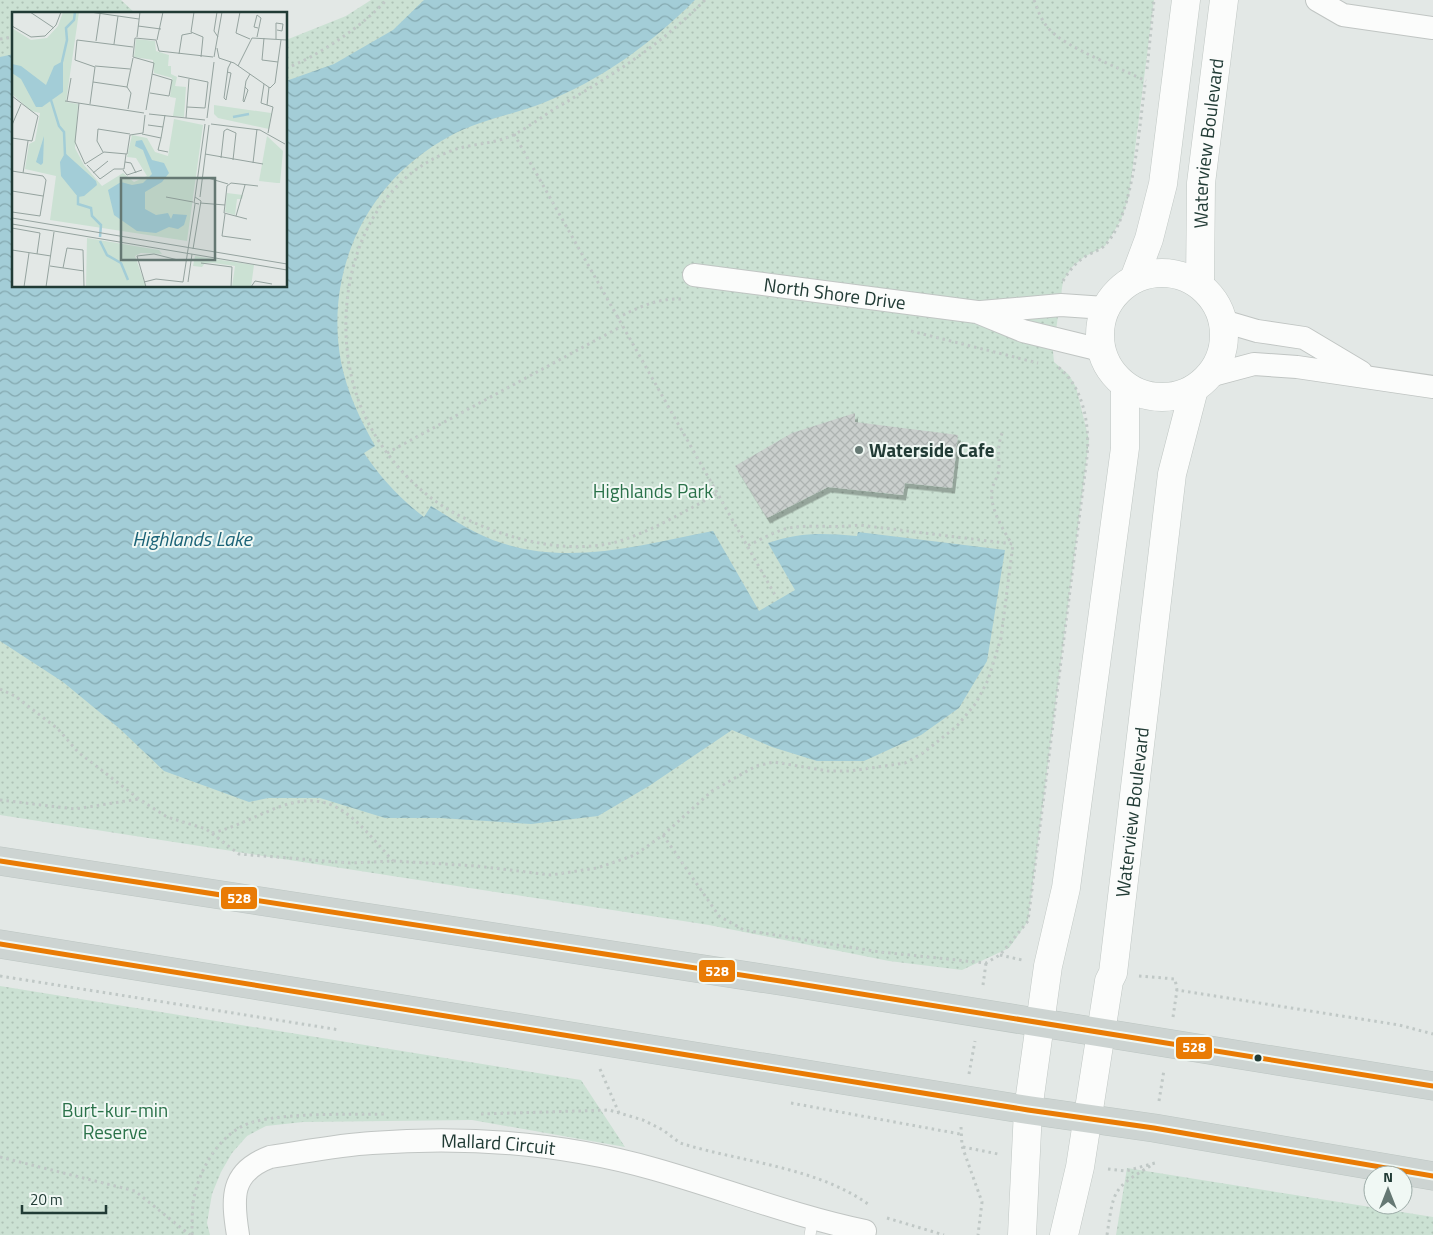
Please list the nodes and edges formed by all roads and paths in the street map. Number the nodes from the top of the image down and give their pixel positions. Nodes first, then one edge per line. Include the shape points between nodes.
1 (386, 0) edge
2 (705, 0) edge
3 (1034, 0) edge
4 (1154, 0) edge
5 (1186, 0) edge
6 (1224, 0) edge
7 (1317, 0) edge
8 (1433, 28) edge
9 (288, 67) edge
10 (1146, 81) junction
11 (514, 134) junction
12 (694, 275) dead end
13 (1134, 279) junction
14 (1200, 285) junction
15 (690, 300) dead end
16 (1061, 305) junction
17 (1105, 308) junction
18 (977, 312) junction
19 (617, 318) junction
20 (1223, 321) junction
21 (622, 326) junction
22 (907, 330) dead end
23 (1056, 339) junction
24 (1101, 350) junction
25 (1054, 362) junction
26 (1372, 379) junction
27 (1202, 383) junction
28 (1125, 386) junction
29 (1433, 387) edge
30 (1002, 433) dead end
31 (387, 453) junction
32 (717, 494) junction
33 (1013, 544) junction
34 (747, 546) junction
35 (775, 595) dead end
36 (0, 689) edge
37 (139, 799) junction
38 (0, 800) edge
39 (211, 833) junction
40 (663, 835) junction
41 (0, 861) edge
42 (394, 861) junction
43 (0, 944) edge
44 (1000, 955) junction
45 (986, 963) junction
46 (1048, 966) junction
47 (1113, 974) junction
48 (0, 976) edge
49 (1177, 990) junction
50 (979, 1013) junction
51 (1041, 1023) junction
52 (346, 1030) dead end
53 (1101, 1034) junction
54 (1433, 1034) edge
55 (1168, 1044) junction
56 (599, 1067) dead end
57 (1433, 1086) edge
58 (965, 1099) junction
59 (1028, 1110) junction
60 (619, 1113) dead end
61 (1086, 1119) junction
62 (1154, 1128) junction
63 (0, 1157) edge
64 (1433, 1176) edge
65 (811, 1227) edge
66 (865, 1231) dead end
67 (190, 1235) edge
68 (238, 1235) edge
69 (978, 1235) edge
70 (1022, 1235) edge
71 (1064, 1235) edge
72 (1107, 1235) edge

1 - 9 path via 343,38
2 - 11 path via 641,57
3 - 10 path via 1041,18 1051,31 1068,43
4 - 10 path
5 - 13 street, Waterview Boulevard via 1163,184 1149,239
6 - 14 street, Waterview Boulevard via 1201,183
7 - 8 street via 1343,16
10 - 16 path via 1129,196 1121,220 1105,246 1072,267 1063,281
11 - 19 path
11 - 31 path via 496,143 447,152 417,170 392,192 358,244 346,303 348,361 356,395
12 - 18 street, North Shore Drive
13 - 14 street via 1168,273
13 - 17 street via 1118,291
14 - 20 street via 1210,295
15 - 19 path via 660,300
16 - 17 street, North Shore Drive
16 - 18 street, North Shore Drive
17 - 24 street via 1100,329
18 - 23 street, North Shore Drive via 1023,331
19 - 21 path
20 - 26 street via 1257,331 1304,338
20 - 27 street via 1225,341 1220,360
21 - 31 path
21 - 32 path
22 - 25 path via 1020,360
23 - 24 street, North Shore Drive
23 - 25 path
24 - 28 street via 1110,370
25 - 44 path via 1076,386 1087,427 1088,448 1028,921
26 - 27 street via 1254,364
26 - 29 street
27 - 28 street via 1177,396 1159,398
27 - 47 street, Waterview Boulevard via 1172,474
28 - 46 street via 1122,468 1066,888
30 - 33 path via 997,449 999,467 992,499
31 - 32 path via 427,495 452,512 482,528 534,542 591,546 618,541 656,527
32 - 34 path
33 - 34 path via 859,525 794,528
33 - 40 path via 995,662 976,703 957,726 923,754 905,763 885,767 828,771 774,762 756,766 712,791
34 - 35 path
36 - 37 path via 15,696 58,730 78,752
37 - 38 path via 75,809
37 - 39 path via 167,817
39 - 42 path via 239,854 350,862
39 - 42 path via 307,799 329,802 362,826
40 - 42 path via 635,855 597,868 551,875
40 - 45 path via 718,916 744,930 880,952
41 - 50 main road
43 - 58 main road
44 - 45 path
44 - 46 path
45 - 50 path
46 - 51 street
47 - 49 path via 1175,979
47 - 53 street, Waterview Boulevard via 1109,981
48 - 52 path
49 - 54 path via 1399,1025
49 - 55 path
50 - 51 main road
50 - 58 path
51 - 53 main road
51 - 59 street
53 - 55 main road
53 - 61 street, Waterview Boulevard
55 - 57 main road
55 - 62 path
56 - 60 path
58 - 59 main road
58 - 69 path via 960,1134 982,1202
59 - 61 main road
59 - 70 street
61 - 62 main road
61 - 71 street, Waterview Boulevard via 1080,1167
62 - 64 main road
62 - 72 path via 1155,1163 1122,1183 1116,1192
63 - 67 path via 135,1191
65 - 66 street, Mallard Circuit
65 - 68 street, Mallard Circuit via 654,1169 610,1158 508,1143 418,1140 370,1143 270,1157 258,1162 246,1170 235,1194

